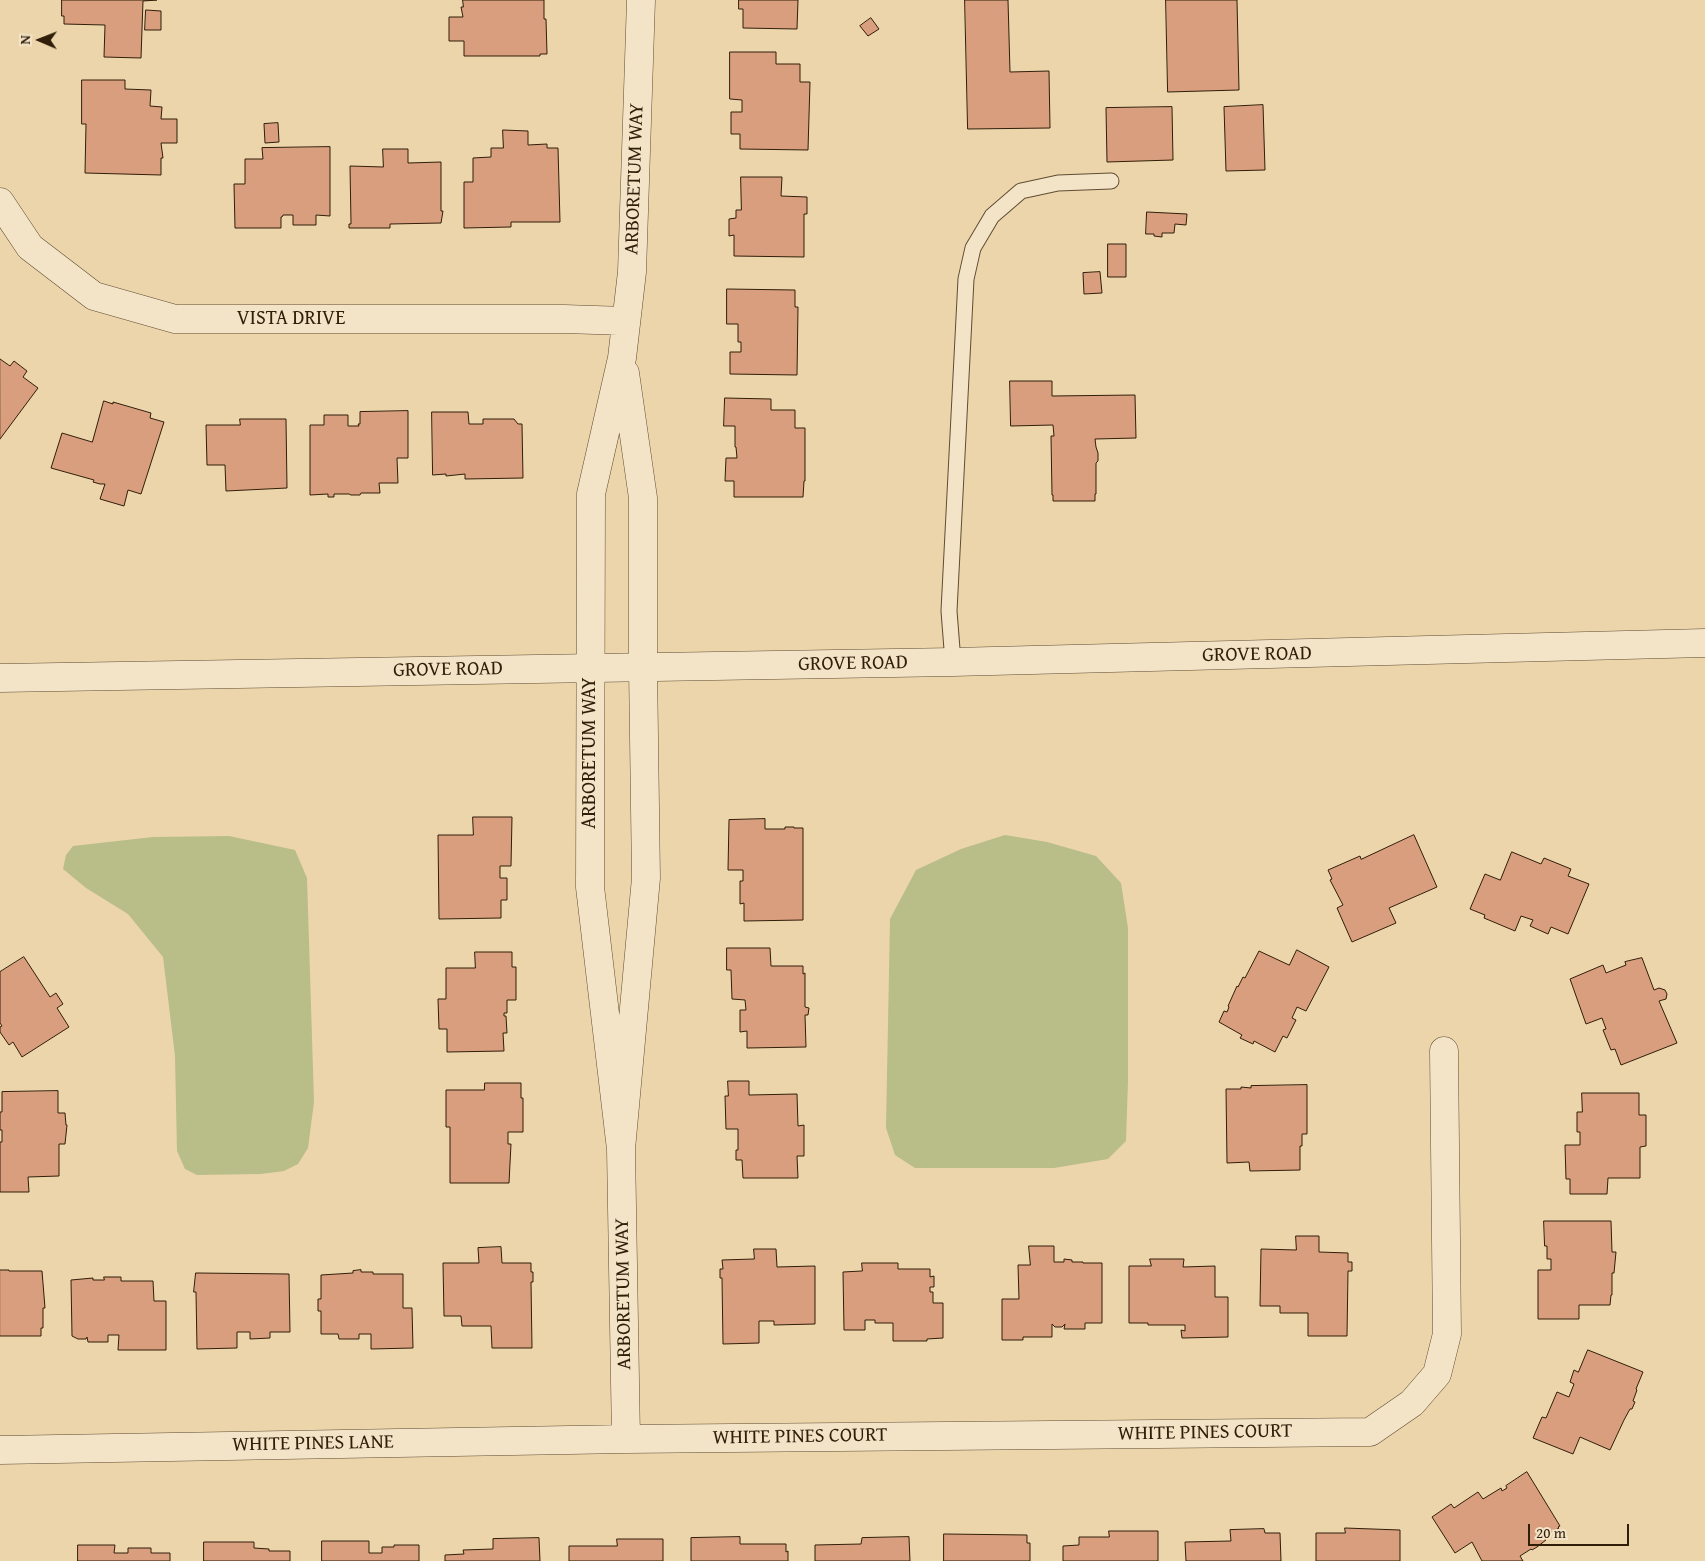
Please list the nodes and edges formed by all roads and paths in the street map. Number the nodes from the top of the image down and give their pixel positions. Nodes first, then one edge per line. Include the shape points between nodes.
1 (641, 0) edge
2 (1111, 181) dead end
3 (0, 202) edge
4 (626, 321) junction
5 (622, 358) junction
6 (1705, 643) edge
7 (953, 662) junction
8 (643, 667) junction
9 (590, 668) junction
10 (0, 678) edge
11 (1444, 1051) dead end
12 (622, 1149) junction
13 (626, 1439) junction
14 (0, 1450) edge

1 - 4 street, ARBORETUM WAY via 632,272
2 - 7 lane via 1058,183 1022,191 992,216 973,248 966,279 949,611
3 - 4 street, VISTA DRIVE via 30,246 94,296 175,319
4 - 5 street, ARBORETUM WAY
5 - 8 street, ARBORETUM WAY via 643,498
5 - 9 street, ARBORETUM WAY via 591,494
6 - 7 street, GROVE ROAD
7 - 8 street, GROVE ROAD
8 - 9 street, GROVE ROAD
8 - 12 street, ARBORETUM WAY via 646,878
9 - 10 street, GROVE ROAD
9 - 12 street, ARBORETUM WAY via 590,887
11 - 13 street, WHITE PINES COURT via 1446,1334 1437,1374 1412,1403 1370,1432
12 - 13 street, ARBORETUM WAY
13 - 14 street, WHITE PINES LANE

